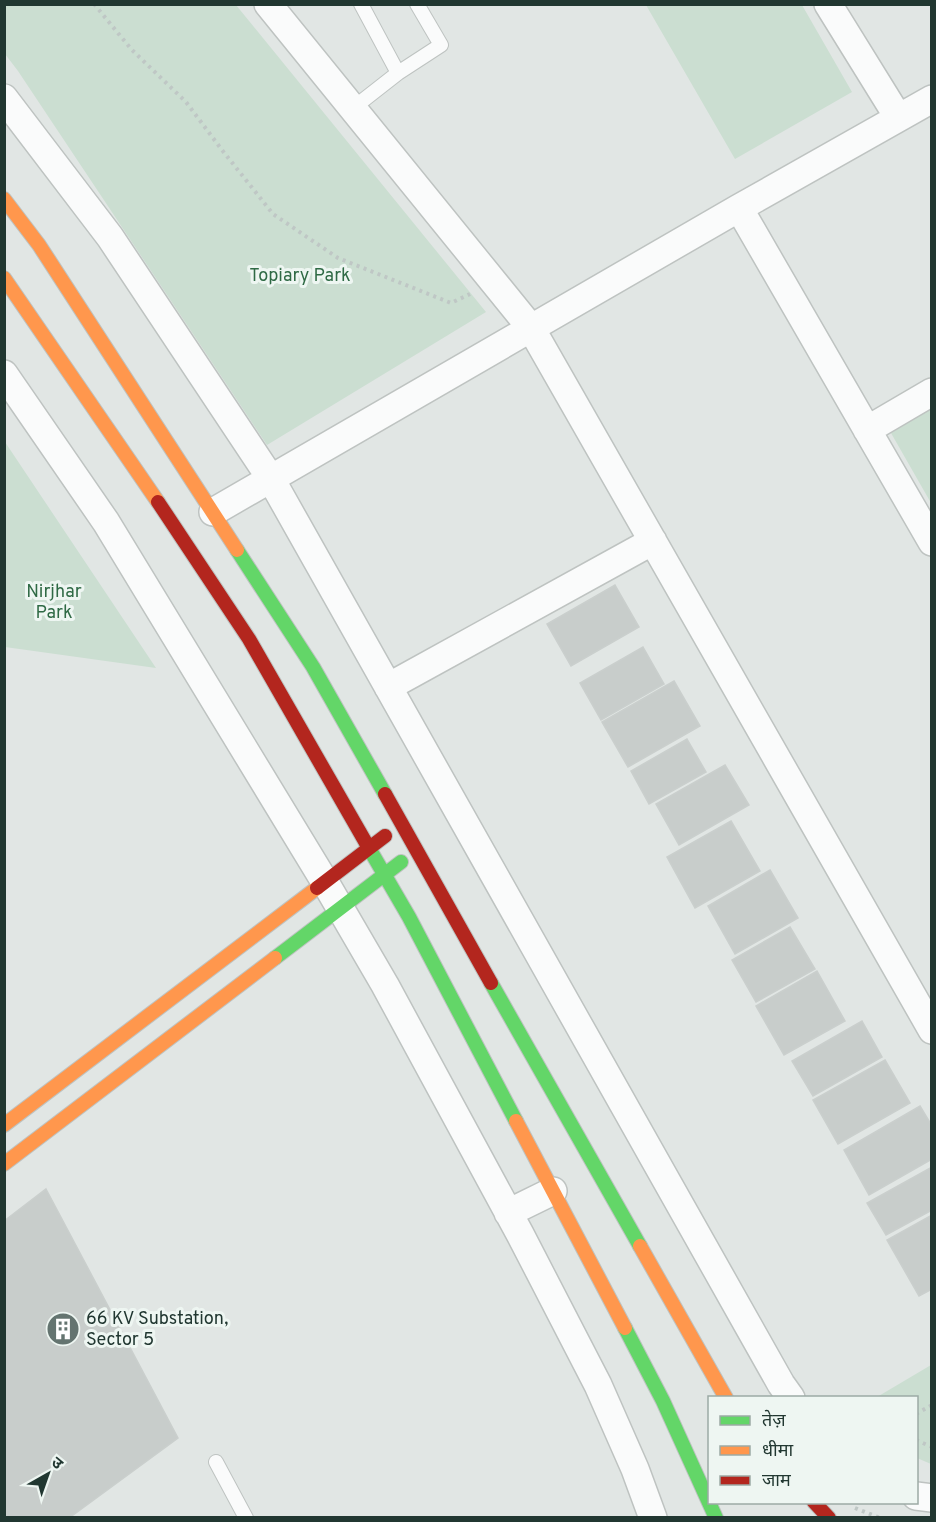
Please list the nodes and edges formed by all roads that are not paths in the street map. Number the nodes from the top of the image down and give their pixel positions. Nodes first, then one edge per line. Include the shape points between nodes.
1 (268, 4) edge
2 (361, 4) edge
3 (417, 4) edge
4 (828, 4) edge
5 (398, 73) junction
6 (4, 98) edge
7 (932, 99) edge
8 (352, 109) junction
9 (898, 117) junction
10 (4, 199) edge
11 (739, 207) junction
12 (4, 278) edge
13 (531, 328) junction
14 (4, 374) edge
15 (932, 392) edge
16 (867, 430) junction
17 (271, 479) junction
18 (213, 512) junction
19 (653, 541) junction
20 (932, 542) edge
21 (388, 687) junction
22 (402, 824) junction
23 (369, 848) junction
24 (416, 850) junction
25 (385, 874) junction
26 (325, 882) junction
27 (341, 908) junction
28 (932, 1030) edge
29 (4, 1125) edge
30 (4, 1164) edge
31 (553, 1191) junction
32 (508, 1213) junction
33 (779, 1393) edge
34 (725, 1396) edge
35 (216, 1462) dead end
36 (708, 1500) edge
37 (710, 1504) edge
38 (815, 1504) edge
39 (246, 1518) edge
40 (653, 1518) edge
41 (716, 1518) edge
42 (829, 1518) edge

1 - 8 street
2 - 5 lane
3 - 5 lane via 441,45
4 - 9 street
5 - 8 lane
6 - 17 street via 110,237
7 - 9 street
8 - 13 street
9 - 11 street
10 - 18 street via 39,245
11 - 13 street
11 - 16 street
12 - 23 street via 249,639
13 - 17 street
13 - 19 street
14 - 26 street via 106,522
15 - 16 street
16 - 20 street
17 - 18 street
17 - 21 street
18 - 22 street via 313,667
19 - 21 street
19 - 28 street
21 - 33 street
22 - 23 street
22 - 24 street
23 - 25 street
23 - 26 street
24 - 25 street
24 - 34 street
25 - 27 street
25 - 31 street
26 - 27 street
26 - 29 street
27 - 30 street
27 - 32 street
31 - 32 street
31 - 36 street via 663,1401
32 - 40 street via 598,1385
35 - 39 lane
37 - 41 street
38 - 42 street

